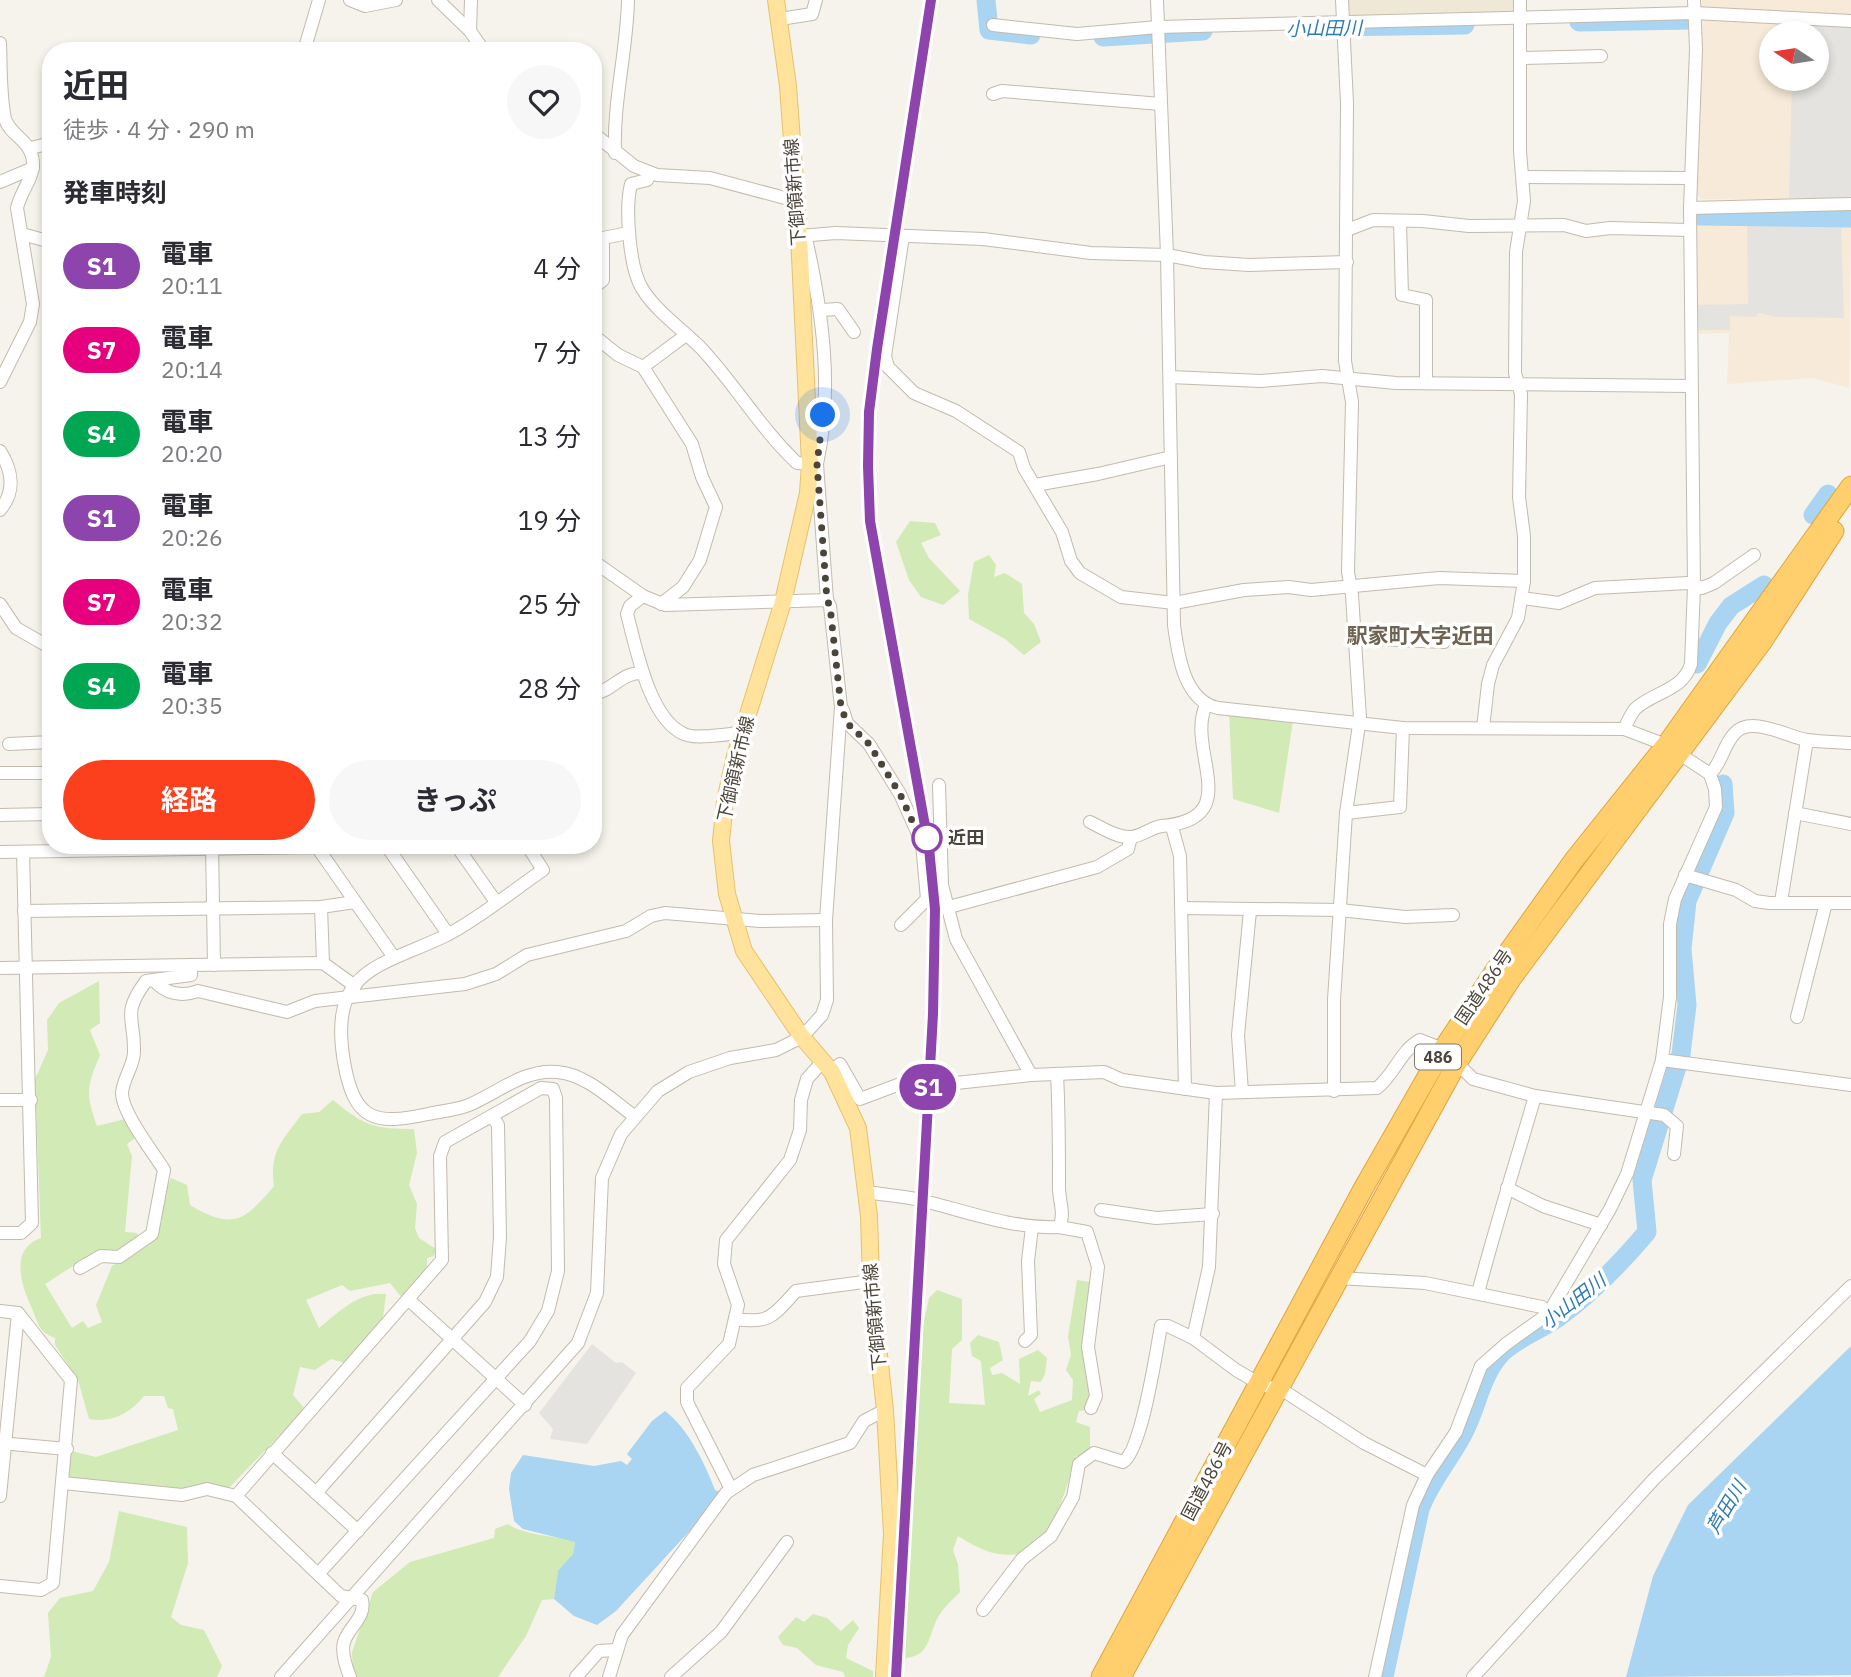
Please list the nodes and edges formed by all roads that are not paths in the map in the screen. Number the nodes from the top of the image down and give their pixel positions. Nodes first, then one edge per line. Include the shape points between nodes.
1 (319, 0) edge
2 (350, 0) edge
3 (396, 0) edge
4 (438, 0) edge
5 (471, 0) edge
6 (628, 0) edge
7 (776, 0) edge
8 (816, 0) edge
9 (1157, 0) edge
10 (1342, 0) edge
11 (1520, 0) edge
12 (1694, 6) edge
13 (1520, 18) junction
14 (780, 19) junction
15 (1851, 21) edge
16 (1343, 22) junction
17 (993, 25) dead end
18 (1158, 27) junction
19 (470, 31) junction
20 (307, 42) edge
21 (478, 42) edge
22 (0, 43) edge
23 (1601, 56) dead end
24 (1521, 58) junction
25 (993, 94) dead end
26 (1161, 104) junction
27 (602, 141) edge
28 (42, 145) edge
29 (31, 148) junction
30 (615, 153) junction
31 (33, 167) junction
32 (651, 173) junction
33 (1524, 177) junction
34 (1691, 178) junction
35 (0, 181) edge
36 (796, 198) junction
37 (1851, 204) edge
38 (1690, 208) junction
39 (1400, 221) junction
40 (1521, 224) junction
41 (1347, 230) junction
42 (1690, 230) junction
43 (628, 233) junction
44 (22, 234) junction
45 (799, 236) junction
46 (903, 236) junction
47 (42, 240) edge
48 (1167, 255) junction
49 (1347, 262) junction
50 (602, 281) edge
51 (822, 310) junction
52 (854, 332) dead end
53 (686, 335) junction
54 (602, 342) edge
55 (643, 367) junction
56 (1170, 377) junction
57 (1349, 379) junction
58 (0, 382) edge
59 (1426, 382) junction
60 (1518, 383) junction
61 (1690, 386) junction
62 (0, 451) edge
63 (1171, 457) junction
64 (813, 463) junction
65 (1035, 485) junction
66 (1851, 486) edge
67 (1851, 507) edge
68 (0, 510) edge
69 (1754, 555) dead end
70 (602, 567) edge
71 (1524, 580) junction
72 (1350, 585) junction
73 (1694, 586) junction
74 (643, 596) junction
75 (1522, 598) junction
76 (827, 600) junction
77 (783, 602) junction
78 (1174, 603) junction
79 (0, 604) edge
80 (661, 604) junction
81 (1355, 638) junction
82 (1444, 642) dead end
83 (42, 643) edge
84 (643, 673) junction
85 (602, 690) edge
86 (1206, 705) junction
87 (841, 707) junction
88 (1360, 726) junction
89 (1403, 728) junction
90 (1483, 728) junction
91 (1624, 729) junction
92 (742, 731) junction
93 (1807, 740) junction
94 (42, 742) edge
95 (1851, 743) edge
96 (9, 744) dead end
97 (1673, 750) junction
98 (0, 773) edge
99 (42, 773) edge
100 (1710, 774) junction
101 (939, 785) dead end
102 (1346, 813) junction
103 (1795, 813) junction
104 (42, 814) edge
105 (0, 815) edge
106 (1090, 822) dead end
107 (1851, 824) edge
108 (1171, 827) junction
109 (1131, 837) junction
110 (922, 843) junction
111 (0, 852) edge
112 (23, 852) junction
113 (42, 852) edge
114 (942, 853) junction
115 (213, 854) edge
116 (322, 854) edge
117 (392, 854) edge
118 (462, 854) edge
119 (533, 854) edge
120 (1692, 878) junction
121 (1850, 899) edge
122 (355, 902) junction
123 (496, 902) junction
124 (1781, 902) junction
125 (1826, 903) junction
126 (321, 906) junction
127 (950, 906) junction
128 (214, 908) junction
129 (1182, 908) junction
130 (1340, 910) junction
131 (24, 911) junction
132 (1250, 911) junction
133 (1453, 915) dead end
134 (734, 919) junction
135 (826, 920) junction
136 (901, 925) dead end
137 (448, 934) junction
138 (393, 956) junction
139 (323, 963) junction
140 (191, 965) junction
141 (214, 965) junction
142 (0, 968) edge
143 (26, 968) junction
144 (154, 980) junction
145 (352, 991) junction
146 (1797, 1017) dead end
147 (802, 1037) junction
148 (1450, 1056) junction
149 (1672, 1061) junction
150 (827, 1067) junction
151 (1057, 1074) junction
152 (1031, 1075) junction
153 (1851, 1085) edge
154 (1185, 1089) junction
155 (1334, 1090) junction
156 (1242, 1092) junction
157 (1216, 1093) junction
158 (1535, 1096) junction
159 (0, 1100) edge
160 (31, 1100) junction
161 (1653, 1114) junction
162 (634, 1116) junction
163 (494, 1117) junction
164 (1674, 1154) dead end
165 (1507, 1188) junction
166 (866, 1192) junction
167 (1101, 1210) dead end
168 (1213, 1214) junction
169 (1601, 1225) junction
170 (1032, 1227) junction
171 (1059, 1227) junction
172 (0, 1233) edge
173 (80, 1268) dead end
174 (1338, 1278) junction
175 (871, 1281) junction
176 (1851, 1286) edge
177 (1478, 1293) junction
178 (409, 1300) junction
179 (0, 1311) edge
180 (18, 1313) junction
181 (1548, 1314) junction
182 (735, 1319) junction
183 (1193, 1338) junction
184 (452, 1340) junction
185 (1025, 1342) dead end
186 (496, 1379) junction
187 (1268, 1387) junction
188 (525, 1405) junction
189 (1091, 1408) dead end
190 (885, 1410) junction
191 (3, 1443) edge
192 (67, 1449) junction
193 (272, 1453) junction
194 (1427, 1475) junction
195 (63, 1483) junction
196 (732, 1489) junction
197 (316, 1493) junction
198 (0, 1496) edge
199 (236, 1496) junction
200 (358, 1531) junction
201 (787, 1542) dead end
202 (320, 1572) junction
203 (0, 1586) edge
204 (351, 1600) junction
205 (983, 1610) dead end
206 (616, 1650) junction
207 (281, 1677) edge
208 (349, 1677) edge
209 (576, 1677) edge
210 (609, 1677) edge
211 (671, 1677) edge
212 (884, 1677) edge
213 (1101, 1677) edge
214 (1121, 1677) edge
215 (1375, 1677) edge
216 (1473, 1677) edge

1 - 20 street
2 - 3 street via 365,6
4 - 19 street
5 - 19 street
6 - 30 street
7 - 14 main road, 下御領新市線
8 - 14 street via 813,14
9 - 18 street
10 - 16 street
11 - 13 street
12 - 13 street
12 - 15 street
12 - 34 street
13 - 16 street
13 - 24 street
14 - 36 main road, 下御領新市線
16 - 18 street
16 - 41 street
17 - 18 street via 1077,34
18 - 26 street
19 - 21 street
22 - 29 street via 5,119
23 - 24 street
24 - 33 street
25 - 26 street via 1002,91
26 - 48 street
27 - 30 street
28 - 29 street
29 - 31 street
30 - 32 street
31 - 35 street
31 - 44 street via 17,208
32 - 36 street via 710,178
32 - 43 street via 647,180 631,184
33 - 34 street
33 - 40 street
34 - 38 street
36 - 45 main road, 下御領新市線
37 - 38 street
38 - 42 street
39 - 40 street
39 - 41 street via 1373,220
39 - 59 street via 1402,295 1426,300
40 - 42 street via 1564,225 1586,231
40 - 60 street via 1516,251
41 - 49 street
42 - 61 street
43 - 50 street via 603,238
43 - 53 street via 642,289
44 - 47 street
44 - 58 street via 33,304 30,322
45 - 46 street
45 - 51 street via 807,243
45 - 64 main road, 下御領新市線
46 - 48 street
46 - 65 street via 885,356 888,366 914,393 957,411 1018,452
48 - 49 street via 1249,265
48 - 56 street
49 - 57 street via 1345,361
51 - 52 street via 838,309
51 - 64 street via 823,437
53 - 55 street
53 - 64 street via 773,440 797,463
54 - 55 street
55 - 80 street via 692,444 716,507 700,560 683,587
56 - 57 street
56 - 63 street
57 - 59 street
57 - 72 street
59 - 60 street
60 - 61 street
60 - 71 street
61 - 73 street
62 - 68 street via 10,467 11,484
63 - 65 street
63 - 78 street
64 - 76 street
64 - 77 main road, 下御領新市線
65 - 78 street via 1080,573 1121,597
66 - 97 highway, 国道486号 / 486 via 1677,725
67 - 97 highway, 国道486号 / 486 via 1762,642
69 - 73 street via 1714,583
70 - 74 street
71 - 72 street via 1439,578
71 - 75 street
72 - 78 street via 1244,590
72 - 81 street
73 - 75 street via 1595,588 1559,603
73 - 91 street via 1688,676 1635,709
74 - 80 street
74 - 84 street via 627,614
75 - 90 street via 1518,618 1493,666
76 - 77 street
76 - 87 street
77 - 80 street
77 - 92 main road, 下御領新市線
78 - 86 street via 1178,654 1195,696
79 - 83 street via 16,628
81 - 82 street
81 - 88 street
84 - 85 street via 622,676
84 - 92 street via 654,700 675,729 698,737
86 - 88 street
86 - 108 street via 1200,717 1210,780 1208,797 1191,821
87 - 110 street via 847,723 869,744 900,794
87 - 135 street
88 - 89 street
88 - 102 street
89 - 90 street
89 - 102 street via 1399,807
90 - 91 street
91 - 97 street
92 - 134 main road, 下御領新市線 via 724,801 721,841
93 - 95 street
93 - 100 street via 1746,726 1736,731
93 - 103 street
94 - 96 street
97 - 100 street
97 - 148 highway, 国道486号 / 486 via 1574,860 1496,968
98 - 99 street
100 - 120 street via 1716,807
101 - 114 street
102 - 130 street
103 - 107 street
103 - 124 street
104 - 105 street
106 - 109 street
108 - 109 street
108 - 129 street via 1180,856
109 - 127 street via 1128,849 1097,867
110 - 114 street
110 - 136 street via 927,899
111 - 112 street
112 - 113 street
112 - 131 street
114 - 127 street via 942,886
115 - 128 street
116 - 122 street
117 - 137 street
118 - 123 street
119 - 123 street via 543,870
120 - 124 street via 1736,890 1755,901
120 - 149 street via 1675,899 1670,924
121 - 125 street
122 - 126 street
122 - 138 street
123 - 137 street
124 - 125 street
125 - 146 street
126 - 128 street
126 - 139 street
127 - 152 street via 956,939
128 - 131 street
128 - 141 street
129 - 132 street
129 - 154 street
130 - 132 street
130 - 133 street
130 - 155 street
131 - 143 street
132 - 156 street via 1238,1035
134 - 135 street
134 - 145 street via 666,913 626,931 527,955 496,974 465,984
134 - 147 main road, 下御領新市線 via 744,951
135 - 147 street via 827,1000 822,1015
137 - 138 street
138 - 145 street via 366,972
139 - 141 street
139 - 145 street
140 - 141 street
140 - 143 street
140 - 144 street via 191,975
142 - 143 street
143 - 160 street
144 - 145 street via 160,988 184,996 198,991 287,1012
144 - 173 street via 146,981 131,1007 134,1053 122,1093 127,1110 164,1170 152,1234 119,1257 101,1256
145 - 162 street via 343,1012 341,1040 349,1088 361,1108 381,1121 468,1105 530,1073 559,1072 586,1081
147 - 150 main road, 下御領新市線
147 - 162 street via 776,1050 730,1058 689,1072 658,1091
148 - 155 street via 1420,1040 1409,1046 1377,1088
148 - 158 street via 1473,1079
148 - 174 highway, 国道486号 / 486
148 - 187 highway, 国道486号 / 486 via 1363,1189
149 - 153 street
149 - 161 street
150 - 152 street via 840,1064 860,1099 900,1084
150 - 166 main road, 下御領新市線 via 858,1128
150 - 182 street via 807,1079 800,1130 790,1160 726,1240 724,1264 738,1305
151 - 152 street
151 - 154 street via 1104,1072 1122,1080
151 - 171 street via 1059,1188 1064,1218
154 - 157 street
155 - 156 street
156 - 157 street
157 - 168 street
158 - 161 street
158 - 165 street
159 - 160 street
160 - 172 street via 32,1223 21,1233
161 - 164 street via 1677,1126
161 - 169 street
162 - 188 street via 610,1153 602,1178 597,1293 578,1343
163 - 178 street via 445,1142 439,1156 442,1260
163 - 184 street via 498,1125 497,1277 485,1302
163 - 186 street via 541,1088 553,1089 558,1271 548,1311 530,1342
165 - 169 street via 1543,1206
165 - 177 street
166 - 170 street via 921,1200
166 - 175 main road, 下御領新市線
167 - 168 street via 1156,1219
168 - 183 street via 1209,1267
169 - 181 street
170 - 171 street
170 - 185 street via 1028,1261 1031,1335
171 - 189 street via 1087,1232 1098,1267 1088,1347 1096,1396
174 - 177 street via 1425,1283
174 - 187 highway, 国道486号 / 486
175 - 182 street via 796,1291 773,1316 758,1322
175 - 190 main road, 下御領新市線
176 - 216 street via 1654,1479
177 - 181 street via 1542,1307
178 - 184 street
178 - 193 street
179 - 180 street
180 - 191 street
180 - 192 street via 71,1380
181 - 194 street via 1481,1366 1456,1432
182 - 196 street via 729,1344 687,1388 687,1402
183 - 187 street
183 - 205 street via 1161,1326 1142,1420 1129,1458 1123,1462 1094,1453 1079,1464 1073,1497 1051,1536 1022,1559
184 - 186 street
184 - 197 street
186 - 188 street
186 - 200 street
187 - 194 street
187 - 213 highway, 国道486号 / 486
187 - 214 highway, 国道486号 / 486
188 - 204 street
190 - 196 street via 864,1421 850,1443 753,1475
190 - 212 main road, 下御領新市線 via 892,1534
191 - 192 street
191 - 198 street
192 - 195 street
193 - 197 street
193 - 199 street
194 - 215 street via 1413,1505
195 - 199 street via 182,1496 207,1489
195 - 203 street via 52,1583 41,1590
196 - 206 street via 622,1635
197 - 200 street
199 - 202 street
200 - 202 street
201 - 211 street via 721,1632
202 - 204 street via 341,1596
204 - 207 street
204 - 208 street via 362,1600 364,1607 344,1642
206 - 209 street via 599,1651
206 - 210 street

